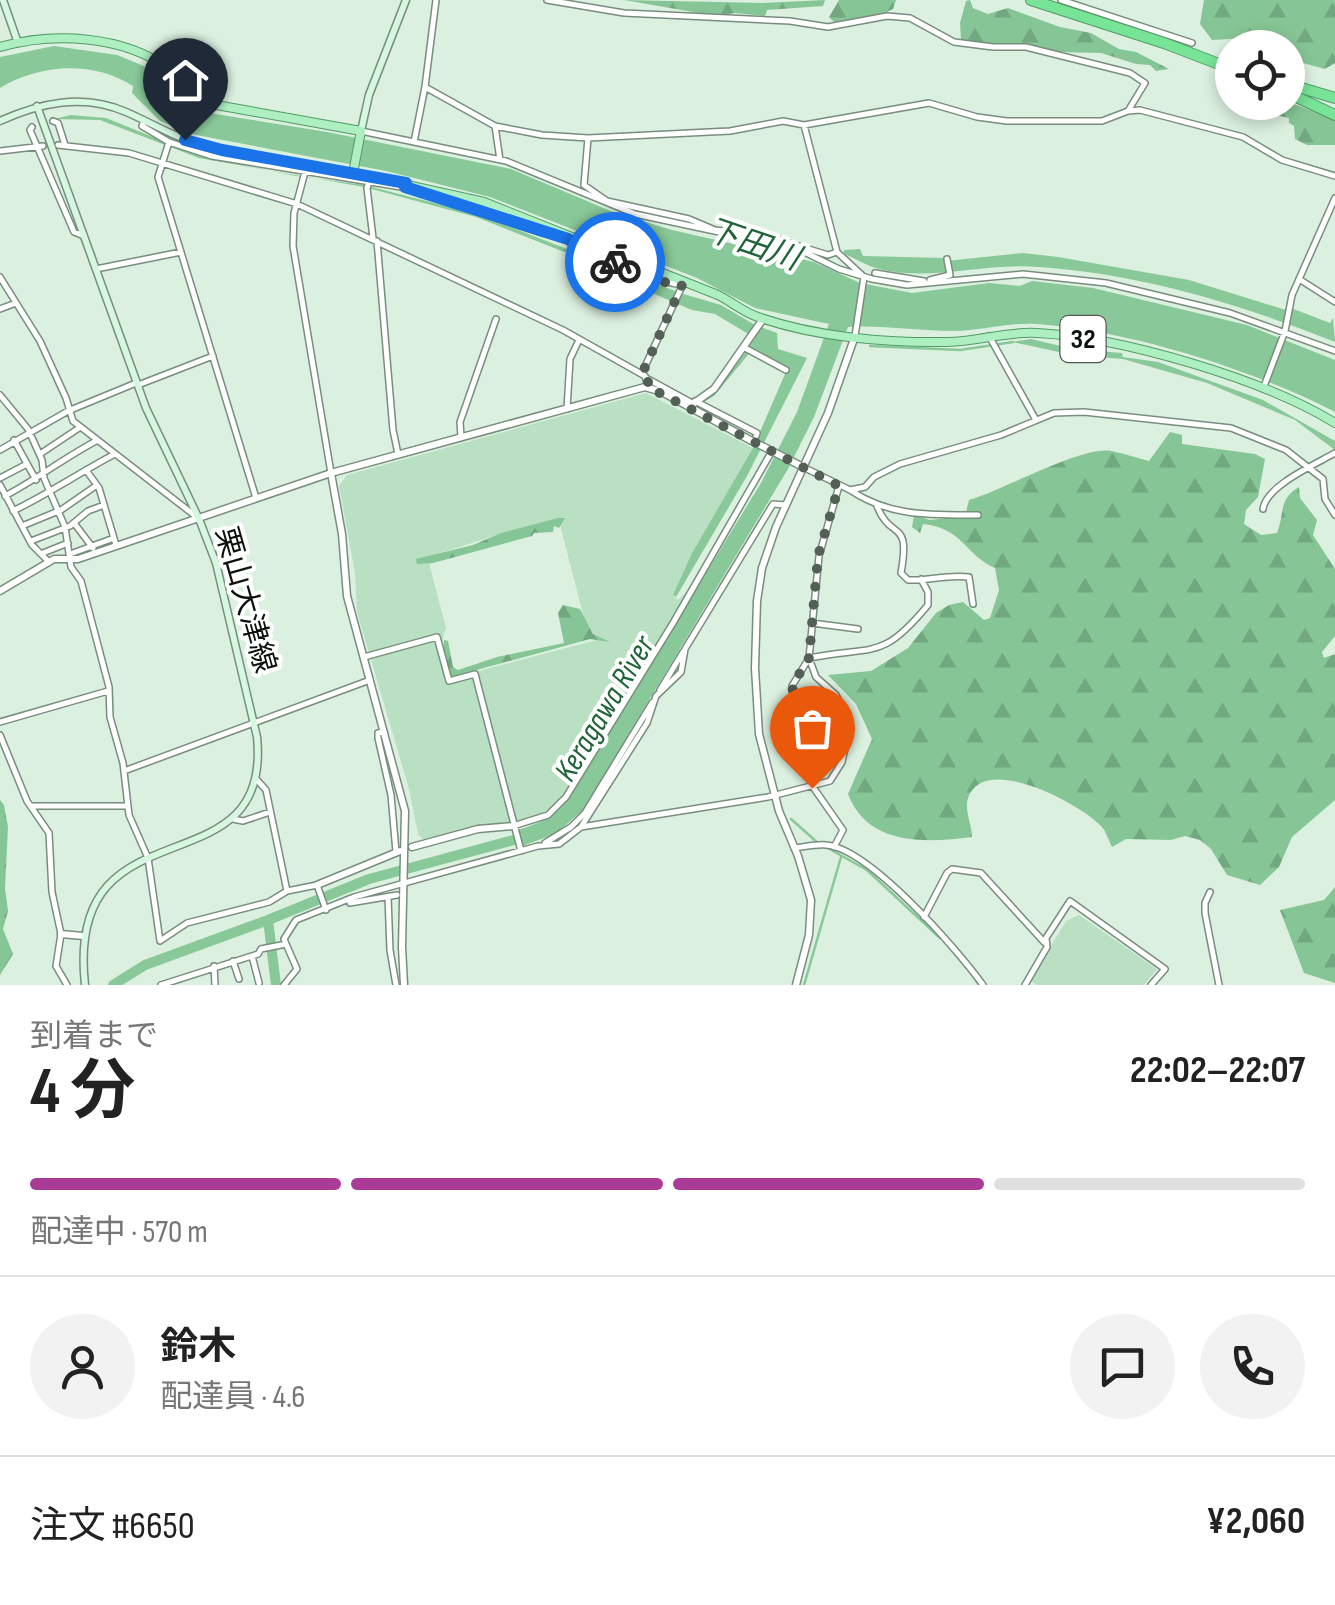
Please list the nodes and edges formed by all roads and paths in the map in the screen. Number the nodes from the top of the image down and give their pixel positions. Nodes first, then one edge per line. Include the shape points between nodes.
1 (3, 0) edge
2 (406, 0) edge
3 (436, 0) edge
4 (547, 0) edge
5 (1031, 0) edge
6 (1061, 0) edge
7 (18, 42) junction
8 (1192, 43) dead end
9 (0, 47) edge
10 (1215, 61) edge
11 (425, 87) junction
12 (1305, 89) edge
13 (1335, 98) edge
14 (1305, 100) edge
15 (37, 106) junction
16 (1128, 111) junction
17 (1335, 113) edge
18 (0, 121) edge
19 (53, 121) dead end
20 (144, 122) junction
21 (804, 125) junction
22 (495, 126) junction
23 (32, 127) dead end
24 (361, 131) junction
25 (588, 138) junction
26 (414, 142) junction
27 (167, 144) junction
28 (39, 146) junction
29 (0, 151) edge
30 (500, 160) junction
31 (161, 162) junction
32 (354, 171) junction
33 (304, 175) junction
34 (1335, 176) edge
35 (368, 185) junction
36 (405, 185) junction
37 (1335, 198) edge
38 (605, 202) junction
39 (297, 204) junction
40 (84, 236) junction
41 (375, 240) junction
42 (798, 248) junction
43 (181, 252) junction
44 (837, 252) junction
45 (947, 259) dead end
46 (96, 270) junction
47 (876, 273) dead end
48 (0, 276) edge
49 (864, 279) junction
50 (1299, 279) junction
51 (927, 282) junction
52 (682, 286) junction
53 (1335, 302) edge
54 (17, 303) junction
55 (0, 309) edge
56 (496, 319) dead end
57 (762, 321) junction
58 (1285, 332) junction
59 (854, 333) junction
60 (580, 340) junction
61 (992, 342) junction
62 (748, 350) junction
63 (1335, 351) edge
64 (213, 356) junction
65 (786, 370) dead end
66 (646, 380) junction
67 (137, 384) junction
68 (1264, 387) junction
69 (0, 395) edge
70 (692, 404) junction
71 (567, 408) junction
72 (68, 410) junction
73 (1036, 420) junction
74 (1335, 422) edge
75 (79, 428) junction
76 (28, 432) junction
77 (461, 434) junction
78 (14, 440) junction
79 (96, 441) junction
80 (0, 450) edge
81 (773, 452) junction
82 (1335, 453) edge
83 (39, 454) junction
84 (113, 454) junction
85 (398, 454) junction
86 (27, 464) junction
87 (799, 465) junction
88 (1310, 468) junction
89 (85, 470) junction
90 (331, 473) junction
91 (44, 475) junction
92 (36, 480) junction
93 (0, 482) edge
94 (97, 486) junction
95 (839, 486) junction
96 (850, 490) junction
97 (50, 493) junction
98 (6, 496) junction
99 (256, 498) junction
100 (104, 504) junction
101 (785, 505) junction
102 (877, 506) junction
103 (1263, 509) dead end
104 (14, 511) junction
105 (58, 511) junction
106 (1335, 514) edge
107 (978, 515) dead end
108 (199, 519) junction
109 (74, 524) junction
110 (22, 526) junction
111 (66, 527) junction
112 (30, 542) junction
113 (115, 542) junction
114 (68, 543) junction
115 (94, 550) junction
116 (42, 554) junction
117 (70, 556) junction
118 (49, 562) junction
119 (921, 579) junction
120 (0, 592) edge
121 (973, 604) dead end
122 (812, 623) junction
123 (858, 630) dead end
124 (364, 657) junction
125 (809, 658) junction
126 (370, 680) junction
127 (109, 691) junction
128 (656, 696) junction
129 (0, 722) edge
130 (254, 724) junction
131 (385, 732) junction
132 (0, 735) edge
133 (124, 771) junction
134 (257, 780) junction
135 (813, 787) junction
136 (775, 795) junction
137 (29, 806) junction
138 (128, 806) junction
139 (270, 812) junction
140 (233, 818) junction
141 (513, 826) junction
142 (581, 828) junction
143 (538, 846) junction
144 (412, 847) dead end
145 (834, 847) junction
146 (794, 848) junction
147 (521, 851) junction
148 (398, 852) joint
149 (148, 858) junction
150 (404, 883) junction
151 (317, 887) junction
152 (287, 891) junction
153 (1210, 892) dead end
154 (397, 895) dead end
155 (388, 898) junction
156 (349, 900) junction
157 (325, 909) junction
158 (924, 917) junction
159 (60, 934) junction
160 (83, 936) junction
161 (1044, 942) junction
162 (284, 945) junction
163 (252, 956) junction
164 (233, 961) junction
165 (214, 966) junction
166 (238, 979) dead end
167 (259, 982) dead end
168 (83, 984) edge
169 (67, 985) edge
170 (161, 985) edge
171 (215, 985) edge
172 (284, 985) edge
173 (396, 985) edge
174 (404, 985) edge
175 (796, 985) edge
176 (983, 985) edge
177 (1025, 985) edge
178 (1151, 985) edge
179 (1219, 985) edge

1 - 7 main road
2 - 24 main road
3 - 11 street
4 - 16 street via 624,13 828,27 910,18 958,43 1026,47 1130,73 1145,83
5 - 10 highway
6 - 8 street
7 - 9 main road
7 - 24 main road via 64,38 118,46 157,60 211,104
11 - 22 street
11 - 26 street
12 - 13 highway
14 - 17 highway
15 - 18 main road
15 - 20 main road via 98,104
15 - 40 main road, 栗山大津線
16 - 21 street via 1102,121 1007,121 929,103
16 - 34 street via 1230,132 1282,160
19 - 31 street via 61,145
20 - 27 street
20 - 32 main road via 202,145
21 - 25 street via 782,121 730,131
21 - 44 street
22 - 25 street
22 - 30 street
23 - 28 street
24 - 26 street
24 - 32 main road
25 - 38 street via 584,185
26 - 30 street
27 - 31 street
27 - 33 street
28 - 29 street
28 - 40 street via 74,232
30 - 38 street
31 - 39 street
31 - 43 street via 158,177
32 - 36 main road, 32
33 - 35 street
33 - 39 street
35 - 36 street
35 - 41 street
36 - 52 main road, 32 via 484,202
37 - 50 street
38 - 42 street via 664,222
39 - 41 street
39 - 90 street via 293,246
40 - 46 main road, 栗山大津線
41 - 60 street
41 - 85 street
42 - 44 street
42 - 49 street
43 - 46 street
43 - 64 street
44 - 49 street
45 - 51 street via 950,275
46 - 67 main road, 栗山大津線
47 - 51 street
48 - 54 street
49 - 51 street
49 - 59 street
50 - 53 street
50 - 58 street
51 - 58 street via 1052,276 1149,293
52 - 57 main road, 32
52 - 66 street
54 - 55 street
54 - 72 street via 56,373
56 - 77 street
57 - 59 main road, 32
57 - 62 street
58 - 63 street
58 - 68 street
59 - 61 main road, 32
59 - 87 street via 828,412
60 - 66 street
60 - 71 street via 570,359
61 - 68 main road, 32 via 1042,333 1089,340
61 - 73 street
62 - 65 street
62 - 70 street via 714,390
64 - 67 street
64 - 99 street
66 - 70 street
66 - 71 street
67 - 72 street
67 - 108 main road, 栗山大津線
68 - 74 main road, 32
69 - 76 street
70 - 81 street, bridge
71 - 77 street
72 - 75 street
72 - 76 street
73 - 88 street via 1084,412 1230,428 1286,450
73 - 96 street via 900,464
75 - 79 street
75 - 83 street
76 - 78 street
76 - 83 street
77 - 85 street
78 - 80 street
78 - 86 street
79 - 84 street
79 - 91 street
81 - 87 street
81 - 141 street via 566,797 548,815
82 - 88 street
83 - 91 street
84 - 89 street
84 - 108 street
85 - 90 street
86 - 92 street
86 - 93 street
87 - 95 street
87 - 101 street
88 - 103 street via 1274,488
88 - 106 street via 1323,478
89 - 94 street
89 - 97 street
90 - 99 street
90 - 124 street via 347,596
91 - 92 street
91 - 97 street
92 - 98 street
93 - 98 street
94 - 100 street
94 - 105 street
95 - 96 street
95 - 122 street via 818,556
96 - 102 street
97 - 104 street
97 - 105 street
98 - 104 street
99 - 108 street
100 - 109 street
100 - 113 street
101 - 128 street via 773,504 685,649 682,672
101 - 136 street via 762,568 756,615 759,734
102 - 107 street
102 - 119 street via 905,541 901,573
104 - 110 street
105 - 110 street
105 - 111 street
108 - 113 street
108 - 130 main road, 栗山大津線 via 224,587
109 - 111 street
109 - 115 street
110 - 112 street
111 - 112 street
111 - 114 street
112 - 116 street
113 - 115 street
114 - 116 street
114 - 117 street
115 - 117 street
116 - 118 street
117 - 118 street
117 - 127 street
118 - 120 street
119 - 121 street via 969,578
119 - 125 street via 928,605 892,644
122 - 123 street
122 - 125 street
124 - 126 street
124 - 141 street via 437,637 449,681 474,674
125 - 135 street via 792,689
125 - 135 street via 836,695 850,730 830,781
126 - 130 street
126 - 131 street
127 - 129 street
127 - 133 street
128 - 142 street
128 - 143 street via 584,812
130 - 133 street
130 - 134 main road, 栗山大津線
131 - 148 street via 378,733
131 - 150 street via 405,811
132 - 137 street
133 - 138 street
134 - 139 street
134 - 140 main road
135 - 136 street
135 - 145 street via 843,830
136 - 142 street
136 - 146 street
137 - 138 street
137 - 159 street via 49,833
138 - 149 street
139 - 140 street
139 - 152 street
140 - 149 main road
141 - 144 street
141 - 147 street
142 - 143 street via 559,844
143 - 147 street
145 - 146 street
145 - 158 street via 872,868
146 - 175 street via 811,917
147 - 150 street
148 - 151 street
149 - 152 street via 160,940 187,922 269,902
149 - 160 main road via 109,882
150 - 156 street
150 - 174 street
151 - 152 street
151 - 157 street
153 - 179 street via 1205,913
154 - 155 street
155 - 156 street
155 - 173 street
156 - 157 street
157 - 162 street via 296,920
158 - 161 street via 948,873 969,870 981,873
158 - 176 street
159 - 160 street
159 - 169 street via 56,966
160 - 168 main road
161 - 177 street
161 - 178 street via 1070,902 1165,970
162 - 163 street
162 - 172 street via 297,970
163 - 164 street
163 - 167 street
164 - 165 street
164 - 166 street
165 - 170 street
165 - 171 street

